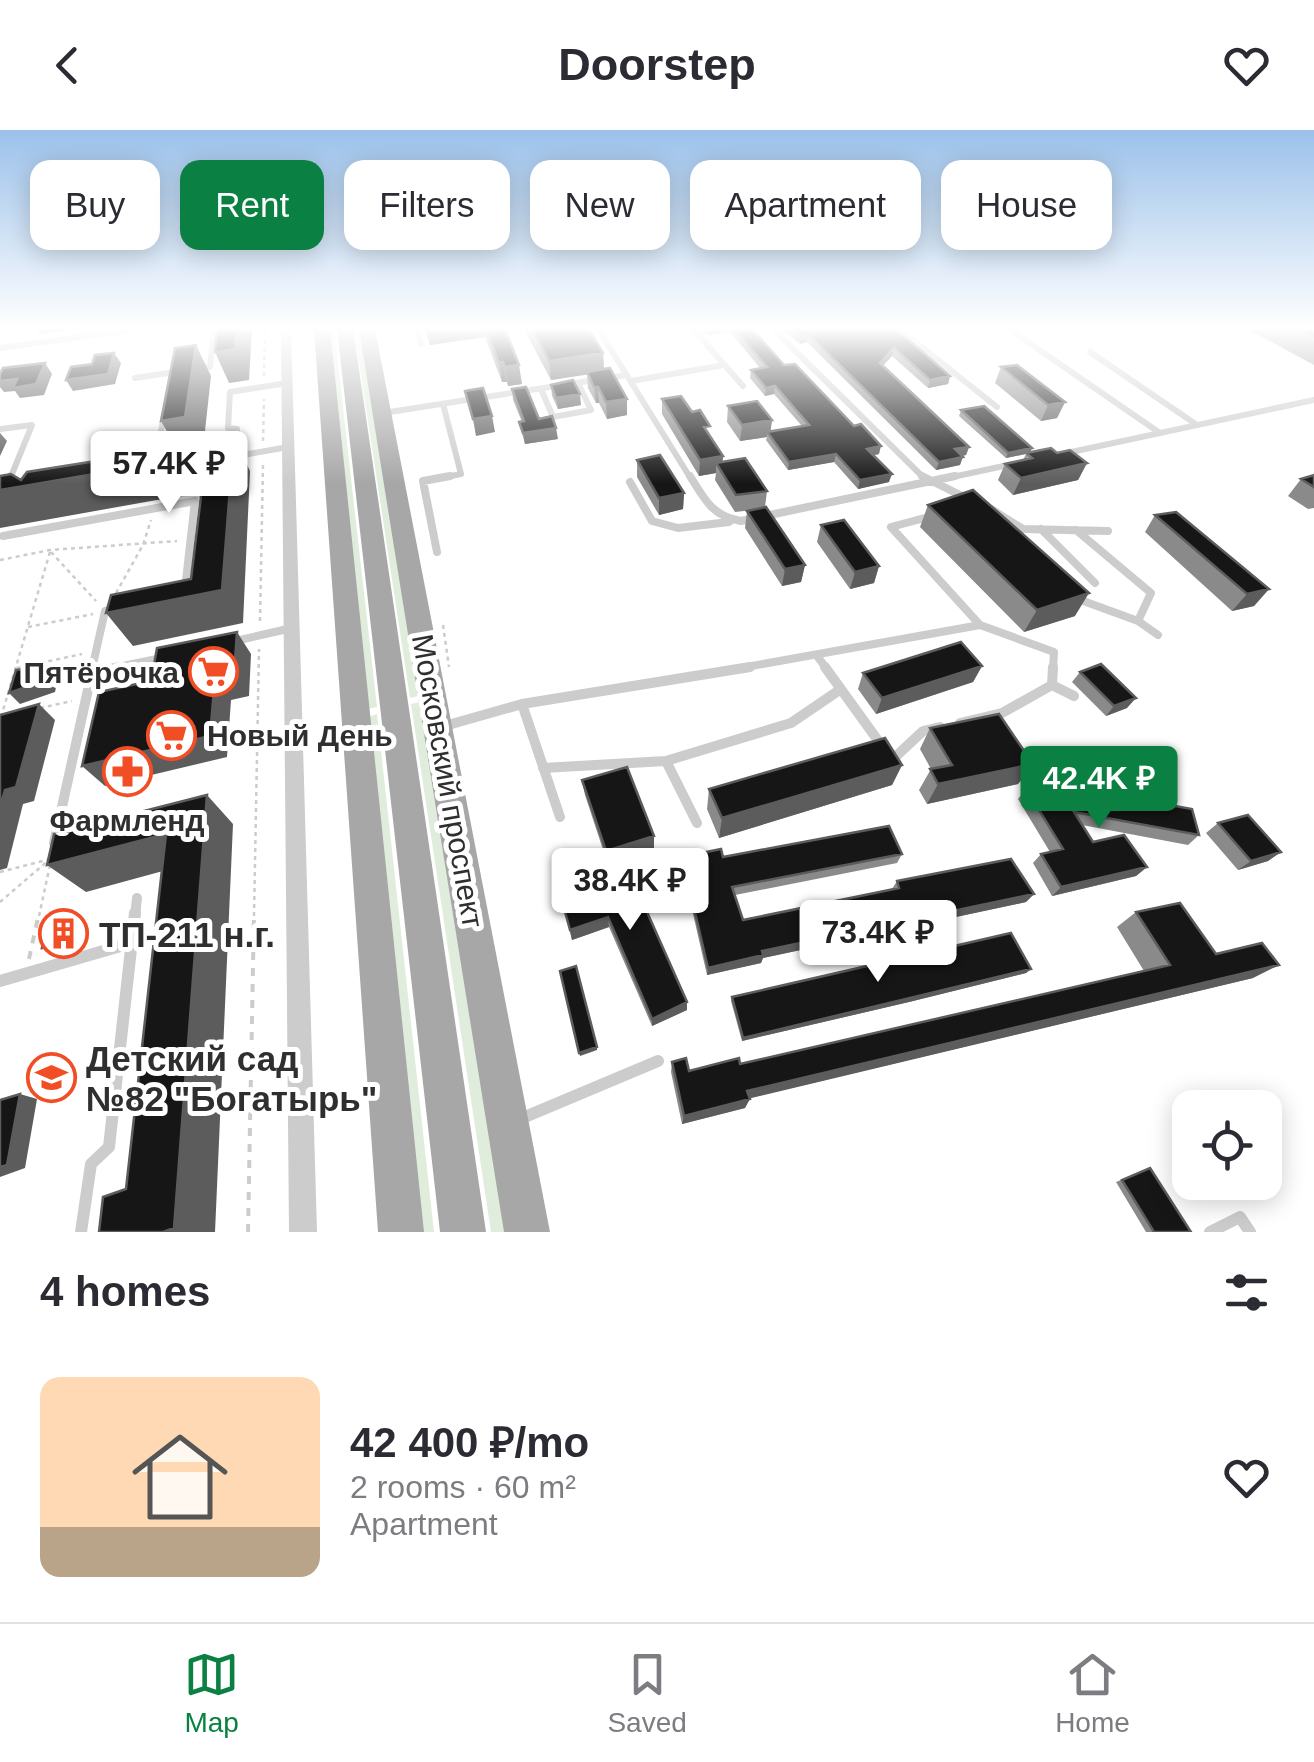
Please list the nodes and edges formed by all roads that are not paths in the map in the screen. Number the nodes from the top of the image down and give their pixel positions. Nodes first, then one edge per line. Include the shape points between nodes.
1 (170, 380) edge
2 (326, 380) edge
3 (370, 380) edge
4 (375, 380) edge
5 (604, 380) edge
6 (631, 380) edge
7 (739, 380) edge
8 (825, 380) edge
9 (964, 380) edge
10 (1083, 380) edge
11 (1132, 380) edge
12 (287, 383) joint
13 (578, 383) junction
14 (744, 386) dead end
15 (541, 389) junction
16 (168, 392) edge
17 (1314, 400) edge
18 (443, 404) junction
19 (997, 406) dead end
20 (164, 412) edge
21 (382, 413) junction
22 (1197, 425) junction
23 (0, 429) edge
24 (1160, 433) junction
25 (288, 447) junction
26 (236, 456) junction
27 (1044, 458) edge
28 (217, 460) edge
29 (1024, 462) edge
30 (154, 470) edge
31 (630, 482) dead end
32 (928, 482) junction
33 (2, 497) edge
34 (948, 512) edge
35 (40, 520) dead end
36 (742, 521) junction
37 (1023, 528) junction
38 (1041, 529) junction
39 (34, 530) junction
40 (1076, 530) junction
41 (1108, 531) dead end
42 (3, 536) dead end
43 (1010, 542) edge
44 (408, 553) junction
45 (1095, 583) dead end
46 (1064, 588) edge
47 (168, 598) edge
48 (121, 608) edge
49 (1138, 621) junction
50 (980, 625) junction
51 (292, 628) junction
52 (1158, 636) dead end
53 (222, 644) edge
54 (818, 656) junction
55 (166, 657) edge
56 (91, 674) junction
57 (1052, 685) junction
58 (841, 689) junction
59 (1074, 696) dead end
60 (522, 704) junction
61 (438, 727) junction
62 (666, 761) junction
63 (543, 768) junction
64 (560, 817) dead end
65 (697, 822) dead end
66 (51, 858) edge
67 (136, 898) dead end
68 (131, 943) junction
69 (0, 981) edge
70 (658, 1060) dead end
71 (508, 1124) junction
72 (82, 1232) edge
73 (303, 1232) edge
74 (401, 1232) edge
75 (462, 1232) edge
76 (528, 1232) edge
77 (1210, 1232) edge
78 (1250, 1232) edge

1 - 16 lane
2 - 74 main road
3 - 75 main road, Московский проспект
4 - 21 main road, Московский проспект
5 - 13 lane
6 - 36 lane via 711,510
7 - 14 lane
8 - 32 lane
9 - 19 lane
10 - 24 lane
11 - 22 lane
12 - 25 street
12 - 26 lane via 230,392 228,428 237,429
13 - 15 lane
13 - 15 lane via 591,410 553,417
15 - 18 lane
17 - 22 lane
18 - 21 lane
18 - 44 lane via 462,474 423,481 436,550
20 - 30 lane
21 - 44 main road, Московский проспект
22 - 24 lane
23 - 33 lane via 32,424
24 - 27 lane
25 - 26 lane
25 - 51 street
26 - 28 lane
29 - 32 lane
31 - 36 lane via 652,521 678,528
32 - 36 lane
32 - 37 lane
34 - 50 lane via 890,527
35 - 39 lane
37 - 38 lane
37 - 43 lane
38 - 40 lane
38 - 45 lane
39 - 42 lane
39 - 47 lane via 195,502 184,595
40 - 41 lane
40 - 49 lane via 1152,593
44 - 61 main road, Московский проспект
46 - 49 lane via 1077,600
48 - 56 lane via 105,611
49 - 52 lane
50 - 54 lane
50 - 57 lane via 1054,652
51 - 53 lane
51 - 73 street
54 - 58 lane
54 - 60 lane
55 - 56 lane
56 - 66 lane
57 - 58 lane via 1002,713 923,731 892,760
57 - 59 lane
58 - 62 lane via 791,723
60 - 61 lane
60 - 63 lane
61 - 71 main road, Московский проспект
62 - 63 lane
62 - 65 lane
63 - 64 lane
67 - 68 lane
68 - 69 lane
68 - 72 lane via 108,1147 91,1164
70 - 71 lane
71 - 76 main road, Московский проспект
77 - 78 lane via 1240,1217

